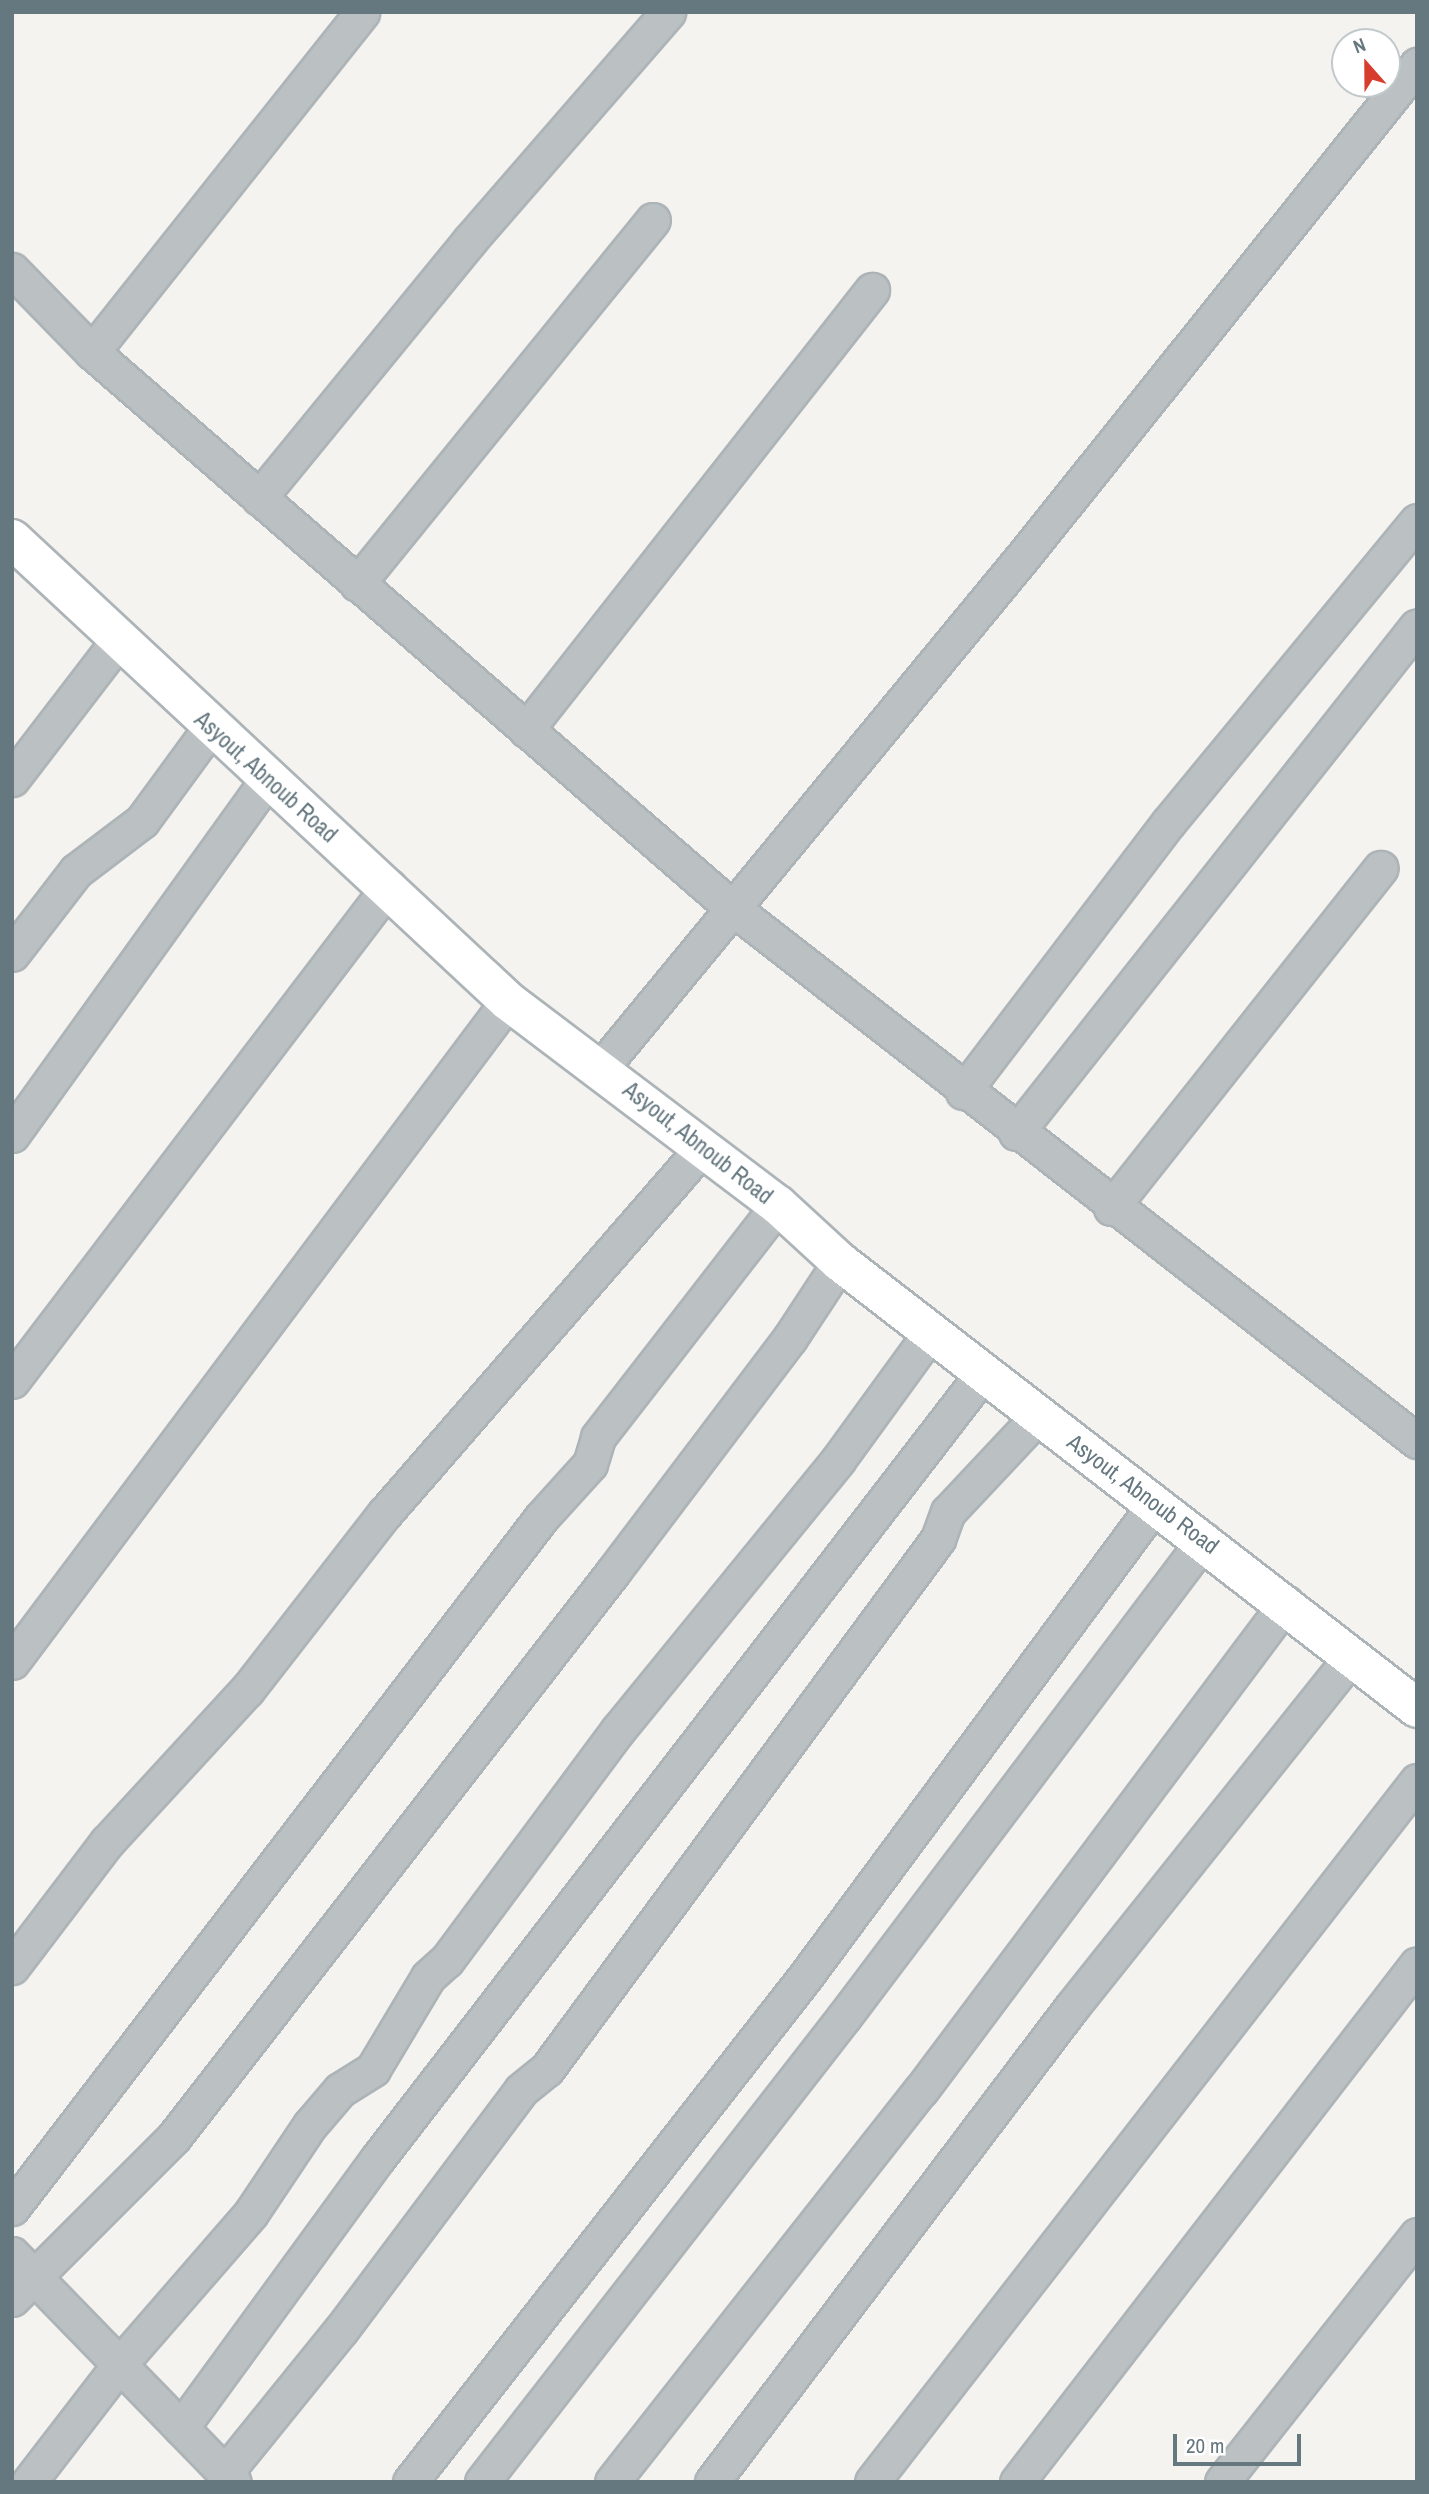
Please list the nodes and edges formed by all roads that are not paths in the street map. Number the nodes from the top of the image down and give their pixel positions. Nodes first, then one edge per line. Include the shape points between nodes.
1 (362, 12) edge
2 (668, 12) edge
3 (1417, 65) edge
4 (653, 220) dead end
5 (12, 270) edge
6 (872, 290) dead end
7 (92, 352) junction
8 (259, 498) junction
9 (1417, 520) edge
10 (12, 539) edge
11 (357, 583) junction
12 (1417, 626) edge
13 (117, 642) junction
14 (210, 728) junction
15 (526, 730) junction
16 (12, 779) edge
17 (266, 781) junction
18 (1380, 868) dead end
19 (389, 886) junction
20 (730, 906) junction
21 (12, 954) edge
22 (508, 1001) junction
23 (601, 1068) junction
24 (963, 1092) junction
25 (1016, 1133) junction
26 (12, 1135) edge
27 (702, 1147) junction
28 (778, 1205) junction
29 (1111, 1208) junction
30 (840, 1262) junction
31 (931, 1332) junction
32 (984, 1372) junction
33 (12, 1381) edge
34 (1039, 1415) junction
35 (1417, 1441) edge
36 (1155, 1504) junction
37 (1203, 1540) junction
38 (1286, 1603) junction
39 (1352, 1656) junction
40 (12, 1662) edge
41 (1417, 1708) edge
42 (1417, 1781) edge
43 (1417, 1964) edge
44 (12, 1967) edge
45 (12, 2208) edge
46 (1417, 2235) edge
47 (12, 2254) edge
48 (25, 2289) edge
49 (119, 2365) junction
50 (181, 2428) junction
51 (230, 2477) edge
52 (29, 2482) edge
53 (410, 2482) edge
54 (482, 2482) edge
55 (611, 2482) edge
56 (712, 2482) edge
57 (872, 2482) edge
58 (1017, 2482) edge
59 (1222, 2482) edge

1 - 7 street
2 - 8 street via 470,240
3 - 20 street via 1025,554
4 - 11 street
5 - 7 street
6 - 15 street
7 - 8 street
8 - 11 street
9 - 24 street via 1168,823
10 - 13 main road, Asyout, Abnoub Road
11 - 15 street
12 - 25 street
13 - 14 main road, Asyout, Abnoub Road
13 - 16 street
14 - 17 main road, Asyout, Abnoub Road
14 - 21 street via 142,821 76,871
15 - 20 street
17 - 19 main road, Asyout, Abnoub Road
17 - 26 street
18 - 29 street
19 - 22 main road, Asyout, Abnoub Road
19 - 33 street
20 - 23 street
20 - 24 street
22 - 23 main road, Asyout, Abnoub Road
22 - 40 street
23 - 27 main road, Asyout, Abnoub Road
24 - 25 street
25 - 29 street
27 - 28 main road, Asyout, Abnoub Road
27 - 44 street via 385,1513 247,1690 107,1842
28 - 30 main road, Asyout, Abnoub Road
28 - 45 street via 598,1437 590,1464 541,1518
29 - 35 street
30 - 31 main road, Asyout, Abnoub Road
30 - 48 street via 790,1338 622,1561 174,2137
31 - 32 main road, Asyout, Abnoub Road
31 - 49 street via 838,1460 618,1730 447,1961 428,1977 373,2069 332,2099 251,2213
32 - 34 main road, Asyout, Abnoub Road
32 - 50 street via 394,2136
34 - 36 main road, Asyout, Abnoub Road
34 - 51 street via 948,1512 939,1539 547,2069 521,2090
36 - 37 main road, Asyout, Abnoub Road
36 - 53 street via 805,1976
37 - 38 main road, Asyout, Abnoub Road
37 - 54 street via 844,2017
38 - 39 main road, Asyout, Abnoub Road
38 - 55 street via 921,2090
39 - 41 main road, Asyout, Abnoub Road
39 - 56 street via 1071,2008
42 - 57 street
43 - 58 street
46 - 59 street
47 - 48 street
48 - 49 street
49 - 50 street
49 - 52 street
50 - 51 street

